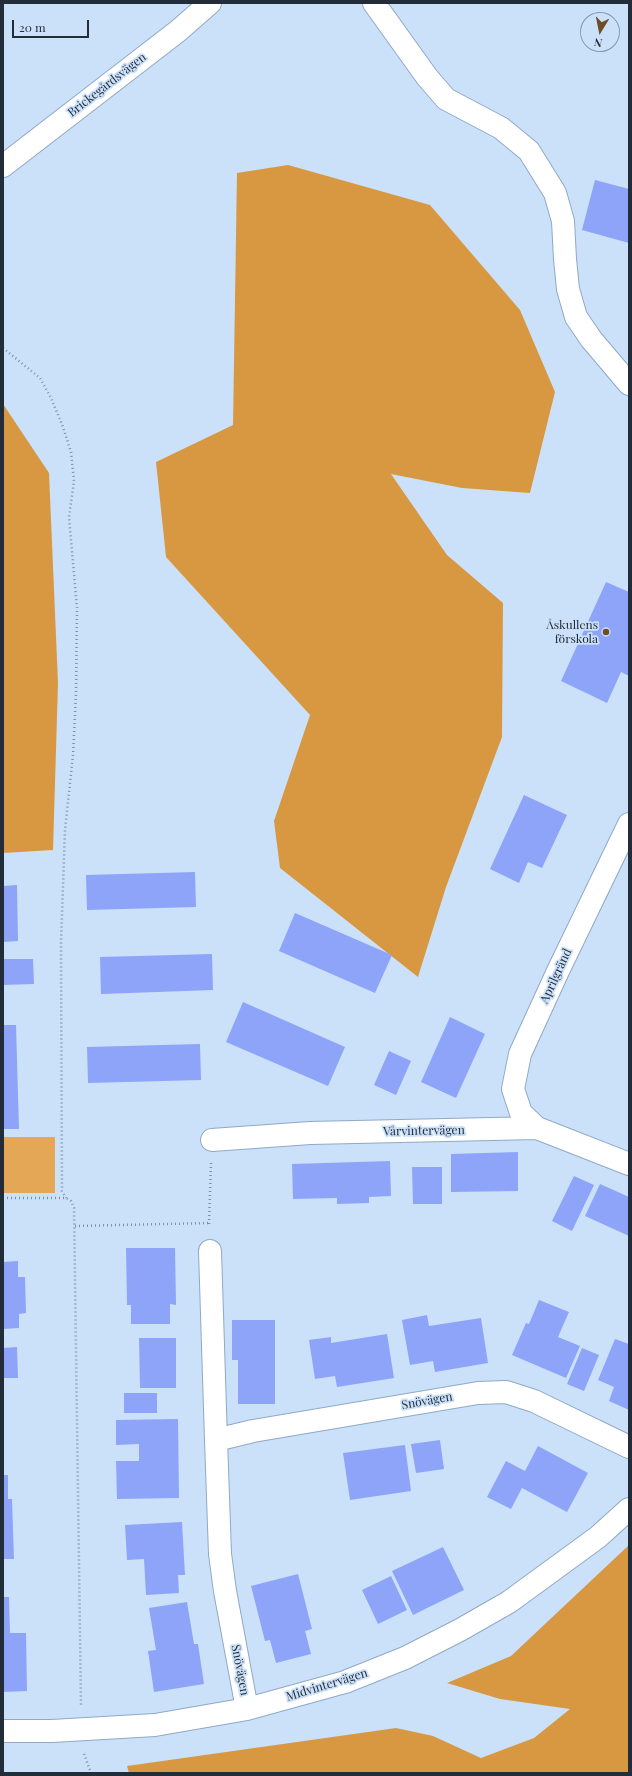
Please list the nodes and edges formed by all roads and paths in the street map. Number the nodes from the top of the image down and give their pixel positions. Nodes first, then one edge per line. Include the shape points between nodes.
1 (210, 3) edge
2 (374, 3) edge
3 (3, 166) edge
4 (3, 348) edge
5 (629, 384) edge
6 (629, 824) edge
7 (537, 1128) junction
8 (212, 1140) joint
9 (629, 1164) edge
10 (3, 1198) edge
11 (66, 1198) junction
12 (209, 1223) junction
13 (75, 1226) junction
14 (210, 1251) joint
15 (216, 1440) junction
16 (629, 1447) edge
17 (629, 1509) edge
18 (247, 1709) junction
19 (82, 1729) junction
20 (3, 1731) edge
21 (91, 1773) edge

1 - 3 street, Brickegårdsvägen via 178,31
2 - 5 street via 427,77 446,98 501,128 529,152 555,192 564,221 564,259 568,289 576,317
4 - 11 path via 40,378 51,398 71,452 74,481 69,517 77,608 76,694 65,830 61,943 62,1191
6 - 7 street, Aprilgränd via 520,1054 513,1089 521,1113
7 - 8 street, Vårvintervägen via 310,1133
7 - 9 street, Vårvintervägen
8 - 12 path
10 - 11 path
11 - 13 path via 71,1201 74,1208
12 - 13 path
12 - 14 path
13 - 19 path
14 - 15 street, Snövägen
15 - 16 street, Snövägen via 478,1393 506,1392 534,1401
15 - 18 street, Snövägen via 220,1554
17 - 18 street, Midvintervägen via 598,1537 550,1573 509,1602 460,1630 405,1658 345,1682
18 - 19 street, Midvintervägen via 155,1725
19 - 20 street, Midvintervägen
19 - 21 path via 84,1756

